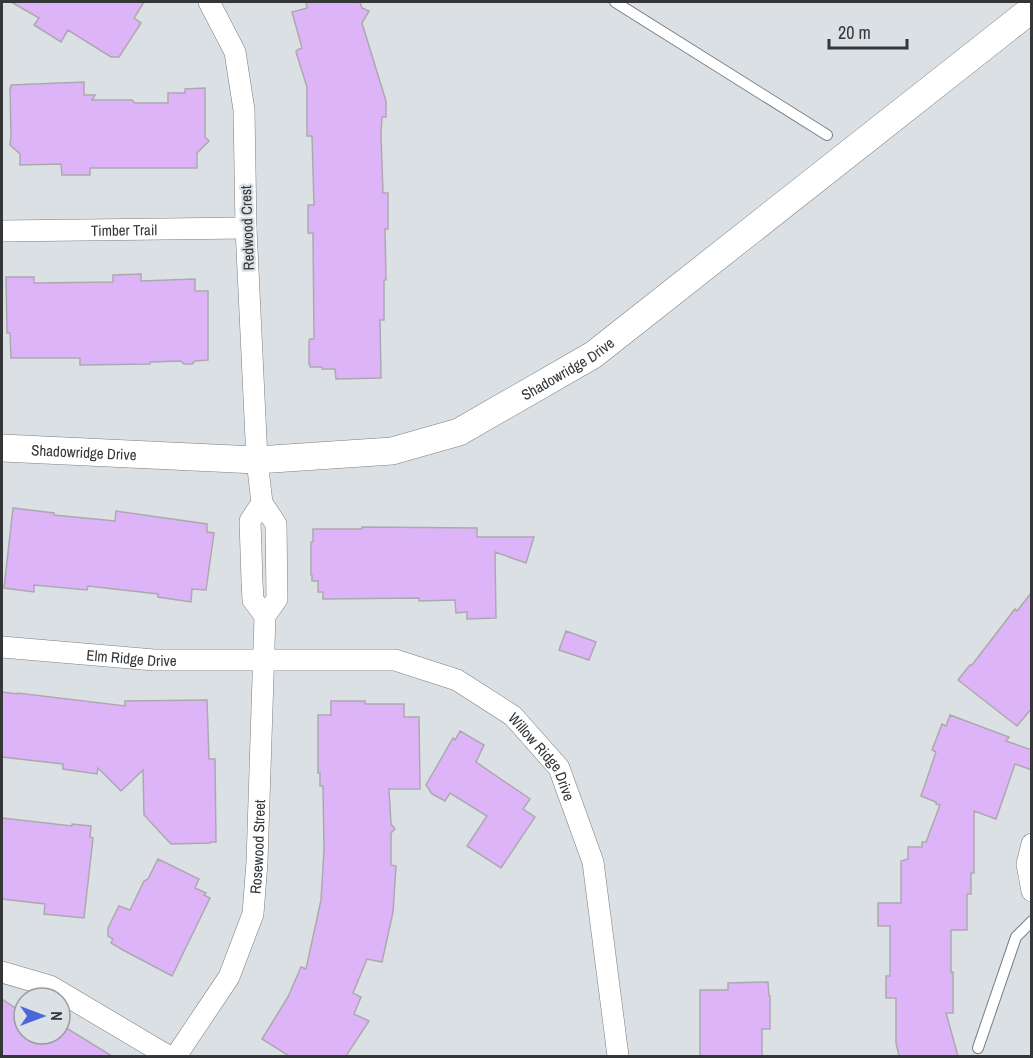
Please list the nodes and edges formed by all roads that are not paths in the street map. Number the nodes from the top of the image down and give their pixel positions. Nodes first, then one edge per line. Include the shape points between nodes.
1 (209, 2) edge
2 (615, 2) edge
3 (1032, 9) edge
4 (827, 135) dead end
5 (246, 228) junction
6 (2, 231) edge
7 (2, 448) edge
8 (257, 460) junction
9 (2, 647) edge
10 (264, 660) junction
11 (1032, 844) edge
12 (1032, 891) edge
13 (1032, 921) edge
14 (2, 972) edge
15 (978, 1048) dead end
16 (168, 1056) edge
17 (176, 1056) edge
18 (618, 1056) edge

1 - 5 street, Redwood Crest via 234,52 244,110
2 - 4 lane
3 - 8 street, Shadowridge Drive via 593,355 459,432 392,451
5 - 6 street, Timber Trail
5 - 8 street, Redwood Crest
7 - 8 street, Shadowridge Drive
8 - 10 street, Rosewood Street via 262,503 250,521 253,600 265,616
9 - 10 street, Elm Ridge Drive via 154,660
10 - 17 street, Rosewood Street via 253,914 229,977
10 - 18 street, Willow Ridge Drive via 395,660 457,680 513,716 559,768 593,862
11 - 12 street via 1027,864
13 - 15 lane via 1016,937
14 - 16 street via 50,986

